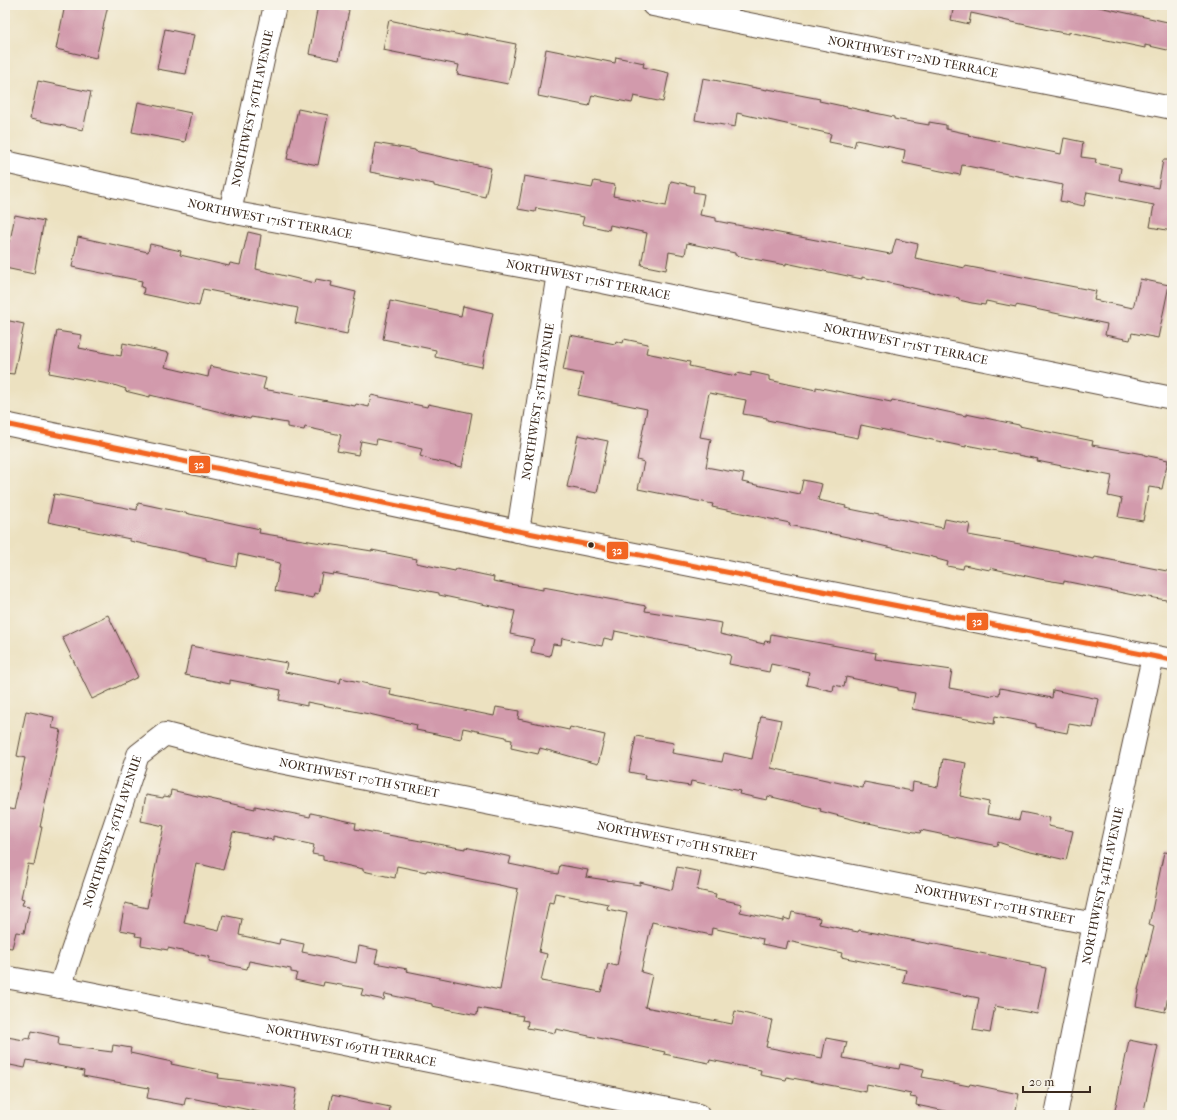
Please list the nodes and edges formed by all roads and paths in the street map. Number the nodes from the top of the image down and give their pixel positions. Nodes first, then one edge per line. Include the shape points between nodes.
1 (275, 5) edge
2 (653, 5) edge
3 (1172, 108) edge
4 (5, 162) edge
5 (230, 212) junction
6 (558, 273) junction
7 (1172, 398) edge
8 (5, 424) edge
9 (518, 531) junction
10 (1162, 658) edge
11 (260, 758) joint
12 (1094, 924) junction
13 (5, 977) edge
14 (60, 987) junction
15 (698, 1115) edge
16 (1056, 1115) edge

1 - 5 street, NORTHWEST 36TH AVENUE
2 - 3 street, NORTHWEST 172ND TERRACE
4 - 5 street, NORTHWEST 171ST TERRACE
5 - 6 street, NORTHWEST 171ST TERRACE
6 - 7 street, NORTHWEST 171ST TERRACE
6 - 9 street, NORTHWEST 35TH AVENUE
8 - 9 street
9 - 10 street
10 - 12 street, NORTHWEST 34TH AVENUE
11 - 12 street, NORTHWEST 170TH STREET
11 - 14 street, NORTHWEST 36TH AVENUE via 165,734 138,755
12 - 16 street, NORTHWEST 34TH AVENUE
13 - 14 street, NORTHWEST 169TH TERRACE
14 - 15 street, NORTHWEST 169TH TERRACE

